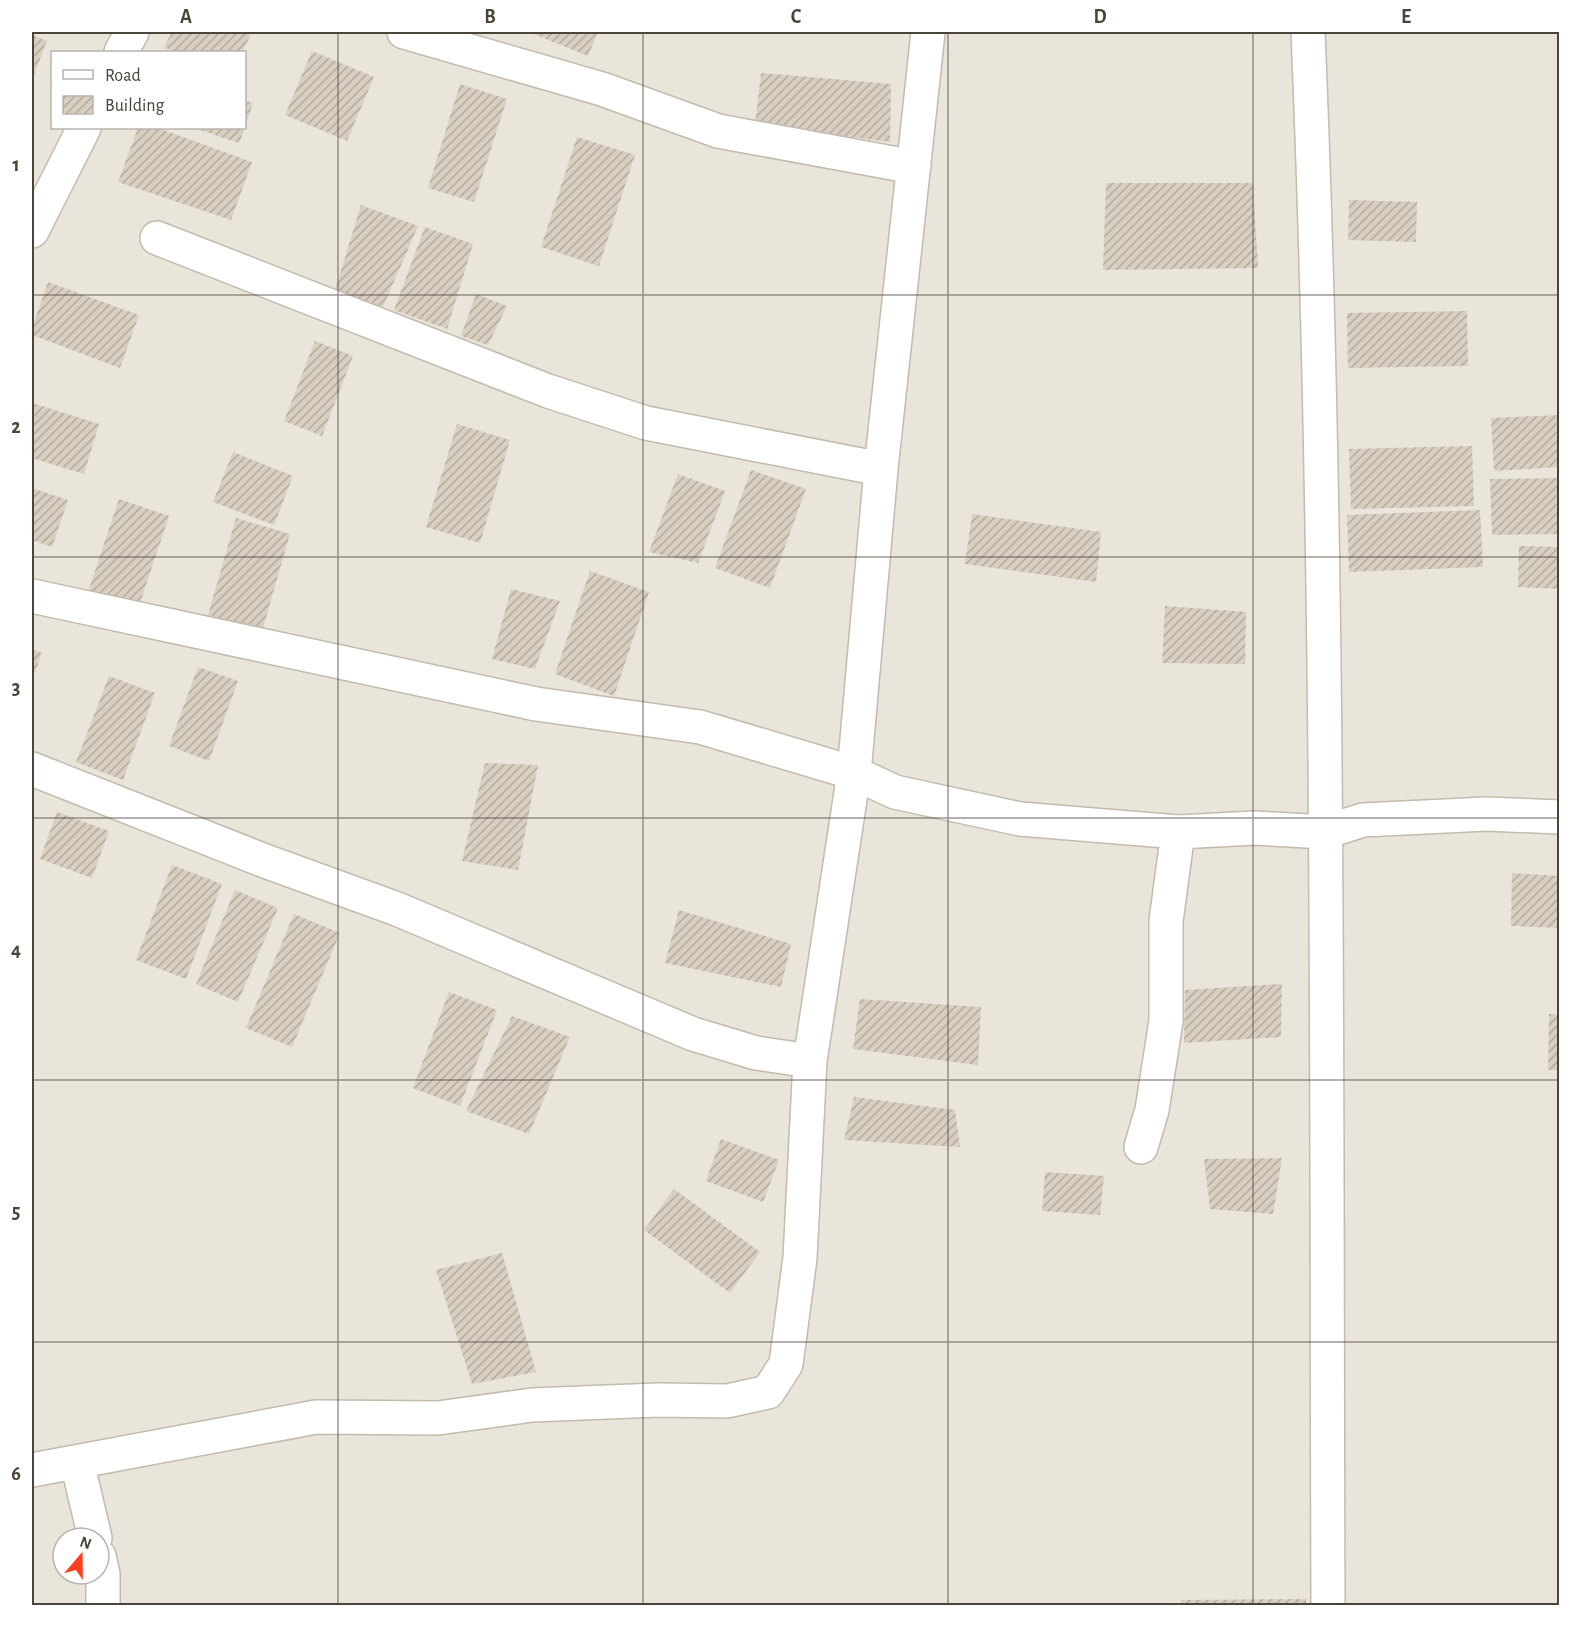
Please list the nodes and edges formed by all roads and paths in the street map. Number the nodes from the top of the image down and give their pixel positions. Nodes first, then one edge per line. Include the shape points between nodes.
1 (132, 32) edge
2 (404, 32) edge
3 (928, 32) edge
4 (1308, 32) edge
5 (122, 51) edge
6 (83, 129) edge
7 (914, 167) junction
8 (32, 231) edge
9 (157, 238) dead end
10 (882, 469) junction
11 (32, 596) edge
12 (32, 769) edge
13 (854, 773) junction
14 (1560, 817) edge
15 (1178, 832) junction
16 (1325, 832) junction
17 (810, 1062) junction
18 (1141, 1147) dead end
19 (76, 1462) junction
20 (32, 1470) edge
21 (92, 1526) edge
22 (103, 1586) edge
23 (104, 1605) edge
24 (1328, 1605) edge

1 - 5 street
2 - 7 street via 602,89 718,131
3 - 7 street
4 - 16 street via 1316,225
6 - 8 street
7 - 10 street
9 - 10 street via 548,391 646,423
10 - 13 street
11 - 13 street via 536,704 700,727
12 - 17 street via 397,909 693,1034 756,1053
13 - 15 street via 895,792 1020,819
13 - 17 street
14 - 16 street via 1486,814 1363,820
15 - 16 street via 1255,828
15 - 18 street via 1166,921 1166,1021 1152,1110
16 - 24 street
17 - 19 street via 800,1258 786,1364 768,1392 727,1401 532,1405 438,1418 316,1417
19 - 20 street
19 - 21 street
22 - 23 street

